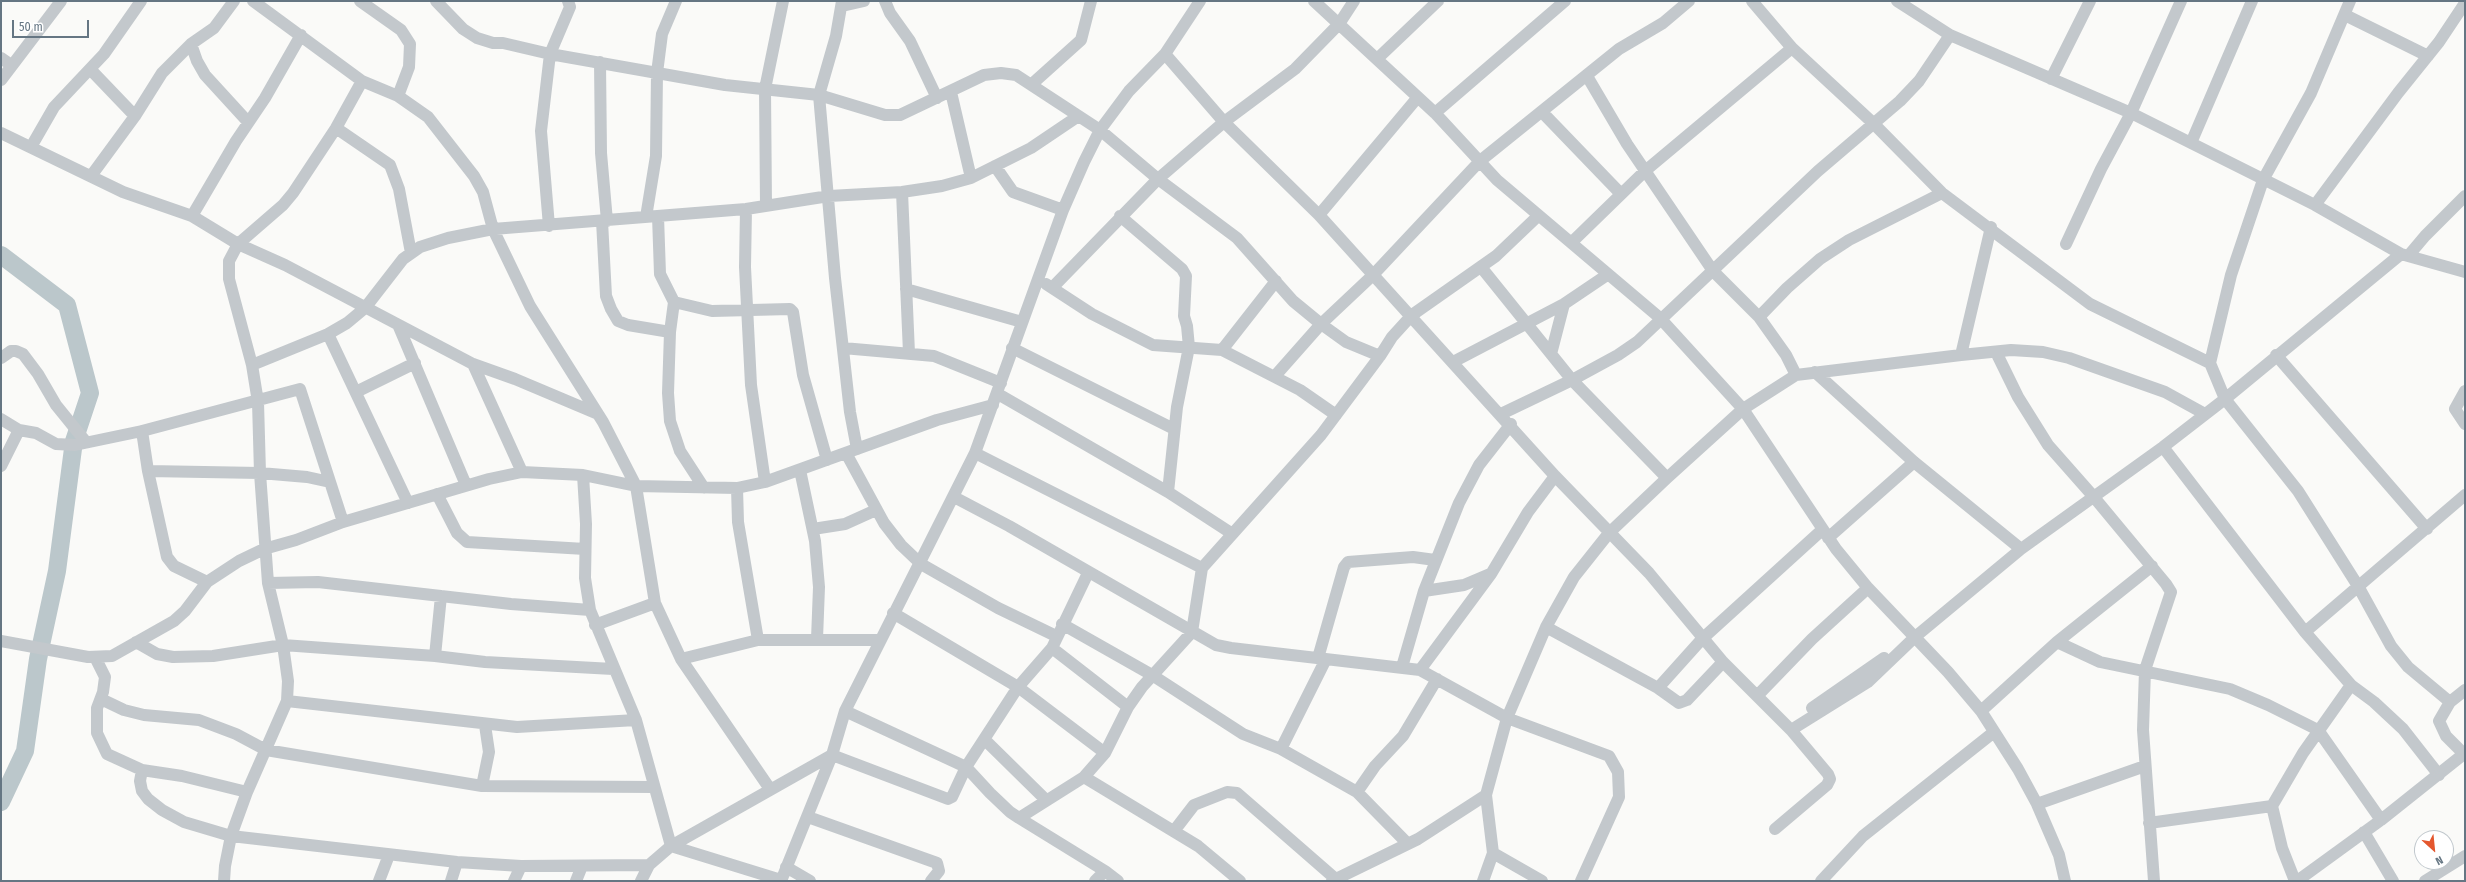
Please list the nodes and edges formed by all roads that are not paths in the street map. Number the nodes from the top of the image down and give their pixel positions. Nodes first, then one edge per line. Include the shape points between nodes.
1 (61, 1) edge
2 (141, 1) edge
3 (234, 1) edge
4 (253, 1) edge
5 (360, 1) edge
6 (436, 1) edge
7 (568, 1) edge
8 (676, 1) edge
9 (783, 1) edge
10 (864, 1) edge
11 (885, 1) edge
12 (1090, 1) edge
13 (1200, 1) edge
14 (1314, 1) edge
15 (1354, 1) edge
16 (1438, 1) edge
17 (1565, 1) edge
18 (1689, 1) edge
19 (1752, 1) edge
20 (2090, 1) edge
21 (2181, 1) edge
22 (2252, 1) edge
23 (2350, 1) edge
24 (1899, 2) edge
25 (842, 3) edge
26 (2465, 3) edge
27 (2345, 15) junction
28 (1339, 24) junction
29 (301, 34) junction
30 (1950, 35) junction
31 (191, 44) junction
32 (1792, 48) junction
33 (550, 54) junction
34 (1165, 54) junction
35 (2428, 56) junction
36 (1377, 59) junction
37 (6, 62) edge
38 (600, 62) junction
39 (90, 69) junction
40 (657, 73) junction
41 (1587, 76) junction
42 (2051, 79) junction
43 (1, 80) edge
44 (362, 81) junction
45 (1032, 84) junction
46 (766, 89) junction
47 (951, 92) junction
48 (819, 95) junction
49 (398, 96) junction
50 (1418, 97) junction
51 (937, 98) junction
52 (1542, 112) junction
53 (1435, 113) junction
54 (2131, 113) junction
55 (135, 116) junction
56 (1077, 117) junction
57 (248, 122) junction
58 (1224, 122) junction
59 (1873, 123) junction
60 (336, 128) junction
61 (1100, 130) junction
62 (1, 134) edge
63 (2191, 143) junction
64 (31, 147) junction
65 (1480, 161) junction
66 (995, 166) junction
67 (1645, 171) junction
68 (91, 176) junction
69 (971, 178) junction
70 (1158, 179) junction
71 (2263, 180) junction
72 (902, 192) junction
73 (1942, 193) junction
74 (1621, 194) junction
75 (829, 196) junction
76 (2465, 196) edge
77 (2315, 205) junction
78 (766, 206) junction
79 (746, 209) junction
80 (1063, 210) junction
81 (1319, 215) junction
82 (192, 216) junction
83 (658, 216) junction
84 (1120, 216) junction
85 (1538, 216) junction
86 (646, 217) junction
87 (604, 221) junction
88 (549, 226) junction
89 (1991, 227) junction
90 (493, 229) junction
91 (1572, 242) junction
92 (238, 244) junction
93 (2066, 244) dead end
94 (411, 253) junction
95 (2405, 255) junction
96 (1481, 267) junction
97 (1714, 271) junction
98 (2465, 272) edge
99 (1607, 274) junction
100 (1373, 275) junction
101 (1038, 280) junction
102 (1276, 281) junction
103 (1052, 288) junction
104 (906, 289) junction
105 (674, 302) junction
106 (1564, 304) junction
107 (365, 308) junction
108 (748, 311) junction
109 (1412, 315) junction
110 (1759, 317) junction
111 (1660, 318) junction
112 (1022, 322) junction
113 (1321, 324) junction
114 (1526, 324) junction
115 (399, 327) junction
116 (670, 332) junction
117 (328, 334) junction
118 (843, 348) junction
119 (1012, 348) junction
120 (1189, 348) junction
121 (1222, 350) junction
122 (1996, 352) junction
123 (909, 353) junction
124 (1551, 354) junction
125 (1961, 355) junction
126 (2276, 355) junction
127 (1380, 356) junction
128 (1, 358) edge
129 (1452, 362) junction
130 (415, 363) junction
131 (2210, 363) junction
132 (473, 364) junction
133 (252, 365) junction
134 (1815, 372) junction
135 (1796, 374) junction
136 (1275, 376) junction
137 (1572, 380) junction
138 (999, 388) junction
139 (2465, 391) edge
140 (356, 392) junction
141 (2225, 399) junction
142 (258, 402) junction
143 (993, 406) junction
144 (1743, 409) junction
145 (598, 414) junction
146 (1501, 414) junction
147 (2205, 414) junction
148 (1336, 415) junction
149 (1, 419) edge
150 (1510, 424) junction
151 (2465, 424) edge
152 (1174, 429) junction
153 (19, 430) junction
154 (142, 432) junction
155 (86, 442) junction
156 (2163, 447) junction
157 (851, 451) junction
158 (975, 453) junction
159 (827, 460) junction
160 (1914, 462) junction
161 (1, 466) edge
162 (800, 470) junction
163 (148, 471) junction
164 (522, 472) junction
165 (260, 473) junction
166 (583, 475) junction
167 (1555, 476) junction
168 (1667, 478) junction
169 (330, 482) junction
170 (765, 482) junction
171 (466, 485) junction
172 (636, 486) junction
173 (704, 488) junction
174 (737, 488) junction
175 (1168, 492) junction
176 (437, 494) junction
177 (2465, 495) edge
178 (2093, 496) junction
179 (954, 497) junction
180 (408, 503) junction
181 (876, 510) junction
182 (343, 522) junction
183 (813, 529) junction
184 (2428, 529) junction
185 (1232, 533) junction
186 (1609, 533) junction
187 (1825, 534) junction
188 (264, 549) junction
189 (585, 549) junction
190 (2021, 549) junction
191 (1435, 560) junction
192 (921, 564) junction
193 (2152, 566) junction
194 (1202, 568) junction
195 (1088, 573) junction
196 (1491, 574) junction
197 (207, 582) junction
198 (268, 583) junction
199 (2358, 586) junction
200 (1868, 588) junction
201 (1424, 591) junction
202 (441, 596) junction
203 (655, 603) junction
204 (590, 610) junction
205 (893, 613) junction
206 (1062, 624) junction
207 (595, 625) junction
208 (1546, 627) junction
209 (1192, 632) junction
210 (2305, 632) junction
211 (1056, 636) junction
212 (1915, 637) junction
213 (817, 639) junction
214 (1702, 639) junction
215 (758, 640) junction
216 (879, 640) junction
217 (1, 641) edge
218 (136, 642) junction
219 (2057, 642) junction
220 (283, 645) junction
221 (1052, 648) junction
222 (435, 656) junction
223 (95, 657) junction
224 (1322, 658) junction
225 (681, 659) junction
226 (1723, 662) junction
227 (1402, 667) junction
228 (613, 669) junction
229 (1420, 670) junction
230 (2145, 670) junction
231 (1152, 675) junction
232 (1437, 679) junction
233 (2351, 685) junction
234 (1018, 688) junction
235 (1658, 688) junction
236 (2465, 690) edge
237 (1757, 696) junction
238 (101, 699) junction
239 (287, 701) junction
240 (2450, 702) junction
241 (1128, 707) junction
242 (845, 711) junction
243 (1981, 711) junction
244 (1507, 718) junction
245 (636, 720) junction
246 (485, 725) junction
247 (1789, 728) junction
248 (2318, 730) junction
249 (1994, 732) junction
250 (985, 740) junction
251 (1281, 749) junction
252 (266, 750) junction
253 (1105, 753) junction
254 (2464, 754) edge
255 (832, 755) junction
256 (2145, 766) junction
257 (966, 767) junction
258 (142, 770) junction
259 (2439, 775) junction
260 (1084, 777) junction
261 (482, 786) junction
262 (654, 787) junction
263 (770, 789) junction
264 (247, 792) junction
265 (1357, 792) junction
266 (1486, 795) junction
267 (1046, 800) junction
268 (2037, 804) junction
269 (2272, 806) junction
270 (808, 817) junction
271 (1019, 818) junction
272 (2381, 820) junction
273 (2149, 822) junction
274 (1774, 828) dead end
275 (1174, 831) junction
276 (2364, 832) junction
277 (231, 836) junction
278 (1408, 844) junction
279 (671, 846) junction
280 (1493, 853) junction
281 (389, 856) junction
282 (2465, 856) edge
283 (457, 862) junction
284 (649, 865) junction
285 (521, 866) junction
286 (582, 866) junction
287 (786, 866) junction
288 (1105, 870) junction
289 (1336, 880) edge
290 (224, 881) edge
291 (379, 881) edge
292 (451, 881) edge
293 (514, 881) edge
294 (576, 881) edge
295 (641, 881) edge
296 (781, 881) edge
297 (810, 881) edge
298 (931, 881) edge
299 (1095, 881) edge
300 (1118, 881) edge
301 (1240, 881) edge
302 (1484, 881) edge
303 (1542, 881) edge
304 (1581, 881) edge
305 (1821, 881) edge
306 (2065, 881) edge
307 (2154, 881) edge
308 (2296, 881) edge
309 (2393, 881) edge
310 (2425, 881) edge

1 - 37 street
2 - 39 street via 104,54
3 - 31 street via 214,28
4 - 29 street
5 - 49 street via 401,30 410,44 409,67
6 - 33 street via 463,29 477,38
7 - 33 street via 570,7
8 - 40 street via 662,34
9 - 46 street
10 - 25 street
11 - 51 street via 890,13 910,41
12 - 45 street via 1081,40
13 - 34 street
14 - 28 street
15 - 28 street
16 - 36 street
17 - 53 street
18 - 41 street via 1663,23 1619,49
19 - 32 street
20 - 42 street
21 - 54 street
22 - 63 street
23 - 27 street
24 - 30 street
25 - 48 street
26 - 35 street
27 - 35 street
27 - 71 street via 2311,93
28 - 36 street
28 - 58 street via 1295,69
29 - 44 street
29 - 57 street
30 - 42 street
30 - 59 street via 1919,81
31 - 55 street via 162,73
31 - 57 street via 205,75
32 - 59 street
32 - 67 street
33 - 38 street
33 - 88 street via 541,131
34 - 58 street
34 - 61 street via 1129,91
35 - 77 street
36 - 50 street
37 - 43 street
38 - 40 street
38 - 87 street
39 - 55 street
39 - 64 street via 54,107
40 - 46 street
40 - 86 street via 656,156
41 - 52 street
41 - 67 street
42 - 54 street
44 - 49 street
44 - 60 street
45 - 47 street via 1016,75 1001,73 984,75
45 - 56 street
46 - 48 street
46 - 78 street
47 - 51 street
47 - 69 street
48 - 51 street via 885,115 900,115
48 - 75 street
49 - 90 street via 412,104 438,127 474,176 483,192
50 - 53 street
50 - 81 street
52 - 65 street
52 - 74 street
53 - 65 street
54 - 63 street
54 - 93 street via 2095,180
55 - 68 street
56 - 61 street
56 - 66 street via 1031,148
57 - 82 street
58 - 70 street
58 - 81 street
59 - 73 street
59 - 97 street via 1818,171
60 - 92 street via 288,199
60 - 94 street via 390,164 399,189
61 - 70 street
61 - 80 street
62 - 64 street
63 - 71 street
64 - 68 street
65 - 85 street via 1497,180
65 - 100 street
66 - 69 street
66 - 80 street via 1014,192
67 - 74 street
67 - 97 street
68 - 82 street via 123,192
69 - 72 street via 942,186
70 - 84 street
70 - 102 street via 1237,238
71 - 77 street
71 - 131 street via 2232,276
72 - 75 street
72 - 104 street
73 - 89 street
73 - 110 street via 1849,240 1820,259
74 - 91 street
75 - 78 street
75 - 118 street
76 - 95 street
77 - 95 street
78 - 79 street
79 - 83 street
79 - 108 street via 745,267
80 - 101 street
81 - 100 street
82 - 92 street
83 - 86 street
83 - 105 street via 660,274
84 - 103 street
84 - 120 street via 1184,273 1184,316 1188,326
85 - 91 street
85 - 96 street
86 - 87 street
87 - 88 street
87 - 116 street via 606,296 618,321
88 - 90 street
89 - 125 street
89 - 131 street via 2090,304
90 - 94 street via 448,238 420,247
90 - 145 street via 530,306
91 - 99 street
92 - 107 street via 285,265
92 - 133 street via 229,260 229,279
94 - 107 street via 403,259
95 - 98 street
95 - 126 street
96 - 109 street
96 - 114 street
97 - 110 street
97 - 111 street
99 - 106 street
99 - 111 street
100 - 109 street
100 - 113 street
101 - 103 street
101 - 112 street
102 - 113 street
102 - 121 street
103 - 120 street via 1092,314 1145,342
104 - 112 street
104 - 123 street
105 - 108 street via 712,311
105 - 116 street
106 - 114 street
106 - 124 street
107 - 115 street
107 - 117 street via 347,324
108 - 159 street via 790,309 793,312 803,375
108 - 170 street via 751,385
109 - 127 street via 1392,337
109 - 129 street
110 - 135 street
111 - 137 street via 1637,342
111 - 144 street
112 - 119 street
113 - 127 street via 1346,342
113 - 136 street
114 - 124 street
114 - 129 street
115 - 130 street
115 - 132 street
116 - 173 street via 670,421 680,451
117 - 133 street
117 - 140 street
118 - 123 street
118 - 157 street
119 - 138 street
119 - 152 street
120 - 121 street
120 - 152 street
121 - 136 street
122 - 125 street
122 - 147 street via 2043,352 2069,358 2165,392
122 - 178 street via 2018,397 2048,445
123 - 138 street via 934,356
124 - 137 street
125 - 134 street
126 - 141 street
126 - 184 street
127 - 148 street
128 - 155 street via 10,351 22,354 38,374 56,405
129 - 146 street
130 - 140 street
130 - 171 street
131 - 141 street
132 - 145 street
132 - 164 street
133 - 142 street
134 - 135 street
134 - 160 street
135 - 144 street
136 - 148 street
137 - 146 street
137 - 168 street
138 - 143 street
138 - 175 street
139 - 151 street via 2455,409
140 - 180 street
141 - 147 street
141 - 199 street via 2298,490
142 - 154 street
142 - 165 street
142 - 169 street via 300,389
143 - 157 street via 937,420
143 - 158 street
144 - 168 street
144 - 187 street
145 - 172 street
146 - 150 street
147 - 156 street
148 - 185 street via 1316,441
149 - 153 street
150 - 167 street
150 - 191 street via 1479,465 1459,503
152 - 175 street
153 - 155 street via 36,433 64,446
153 - 161 street
154 - 155 street
154 - 163 street
156 - 178 street
156 - 210 street
157 - 159 street
157 - 181 street
158 - 179 street
158 - 194 street
159 - 162 street
160 - 187 street
160 - 190 street
162 - 170 street
162 - 183 street
163 - 165 street
163 - 197 street via 167,557 174,566
164 - 166 street
164 - 171 street
165 - 169 street via 307,477
165 - 188 street
166 - 172 street
166 - 189 street
167 - 186 street
167 - 196 street via 1528,512
168 - 186 street
169 - 182 street
170 - 174 street
171 - 176 street
172 - 173 street
172 - 203 street
173 - 174 street
174 - 215 street via 738,522
175 - 185 street
176 - 180 street
176 - 189 street via 457,533 467,542
177 - 184 street
178 - 190 street
178 - 193 street
179 - 192 street
179 - 195 street
180 - 182 street
181 - 183 street via 845,524
181 - 192 street via 892,534
182 - 188 street
183 - 213 street via 819,587
184 - 199 street
185 - 194 street
186 - 208 street via 1574,577
186 - 214 street via 1649,573
187 - 200 street
187 - 214 street
188 - 197 street via 239,561
188 - 198 street
189 - 204 street via 585,578
190 - 212 street
191 - 201 street
191 - 224 street via 1413,556 1348,562 1344,567
192 - 205 street
192 - 211 street via 998,608
193 - 219 street
193 - 230 street via 2171,592
194 - 209 street
195 - 206 street
195 - 209 street
196 - 201 street via 1464,585
196 - 229 street
197 - 218 street via 174,621
198 - 202 street via 318,582
198 - 220 street
199 - 210 street
199 - 240 street via 2391,646
200 - 212 street
200 - 237 street via 1812,639
201 - 227 street
202 - 204 street
202 - 222 street
203 - 207 street
203 - 225 street
204 - 207 street
205 - 216 street
205 - 234 street
206 - 211 street
206 - 231 street
207 - 228 street
208 - 235 street
208 - 244 street
209 - 224 street via 1216,645 1231,648
209 - 231 street
210 - 233 street
211 - 221 street
212 - 243 street
212 - 247 street via 1868,682
213 - 215 street
213 - 216 street
214 - 226 street
214 - 235 street
215 - 225 street
216 - 242 street
217 - 223 street
218 - 220 street via 157,654 173,657 213,656
218 - 223 street via 112,656
219 - 230 street via 2100,662
219 - 243 street
220 - 222 street
220 - 239 street via 288,681
221 - 234 street
221 - 241 street
222 - 228 street via 485,662
223 - 238 street via 105,677
224 - 227 street
224 - 251 street
225 - 263 street
226 - 235 street via 1684,702 1679,703
226 - 237 street
227 - 229 street
228 - 245 street
229 - 232 street
230 - 248 street via 2242,693
230 - 256 street
231 - 241 street
231 - 251 street via 1243,734
232 - 244 street
232 - 265 street via 1403,736 1375,766
233 - 248 street
233 - 259 street via 2403,729
234 - 250 street
234 - 253 street
236 - 240 street
237 - 247 street
238 - 252 street via 124,710 144,715 199,720 236,734
238 - 258 street via 97,708 97,733 107,754
239 - 246 street
239 - 252 street
240 - 254 street via 2439,721 2446,736
241 - 253 street
242 - 255 street
242 - 257 street
243 - 249 street
244 - 266 street
244 - 304 street via 1600,752 1614,762 1620,780 1616,808
245 - 246 street via 517,727
245 - 262 street
246 - 261 street via 489,752
247 - 274 street via 1828,774 1830,780
248 - 269 street via 2286,779
248 - 272 street
249 - 268 street
249 - 305 street via 1863,836
250 - 257 street
250 - 267 street
251 - 265 street
252 - 261 street
252 - 264 street
253 - 260 street
254 - 259 street
255 - 257 street via 948,799
255 - 263 street
255 - 270 street
256 - 268 street
256 - 273 street
257 - 271 street via 990,793
258 - 264 street via 182,776
258 - 277 street via 142,791 162,810 184,822
259 - 272 street
260 - 267 street
260 - 275 street
261 - 262 street
262 - 279 street
263 - 279 street
264 - 277 street
265 - 278 street
266 - 278 street
266 - 280 street
267 - 271 street
268 - 306 street via 2059,855
269 - 273 street
269 - 308 street via 2282,848
270 - 287 street
270 - 298 street via 937,863 939,871
271 - 288 street
272 - 276 street
273 - 307 street
275 - 289 street via 1194,805 1227,792 1237,793
275 - 301 street via 1198,846
276 - 308 street
276 - 309 street
277 - 281 street
277 - 290 street
278 - 289 street
279 - 284 street
279 - 296 street
280 - 302 street
280 - 303 street
281 - 283 street
281 - 291 street
282 - 310 street
283 - 285 street
283 - 292 street
284 - 286 street
284 - 295 street
285 - 286 street
285 - 293 street
286 - 294 street
287 - 296 street
287 - 297 street
288 - 299 street
288 - 300 street

